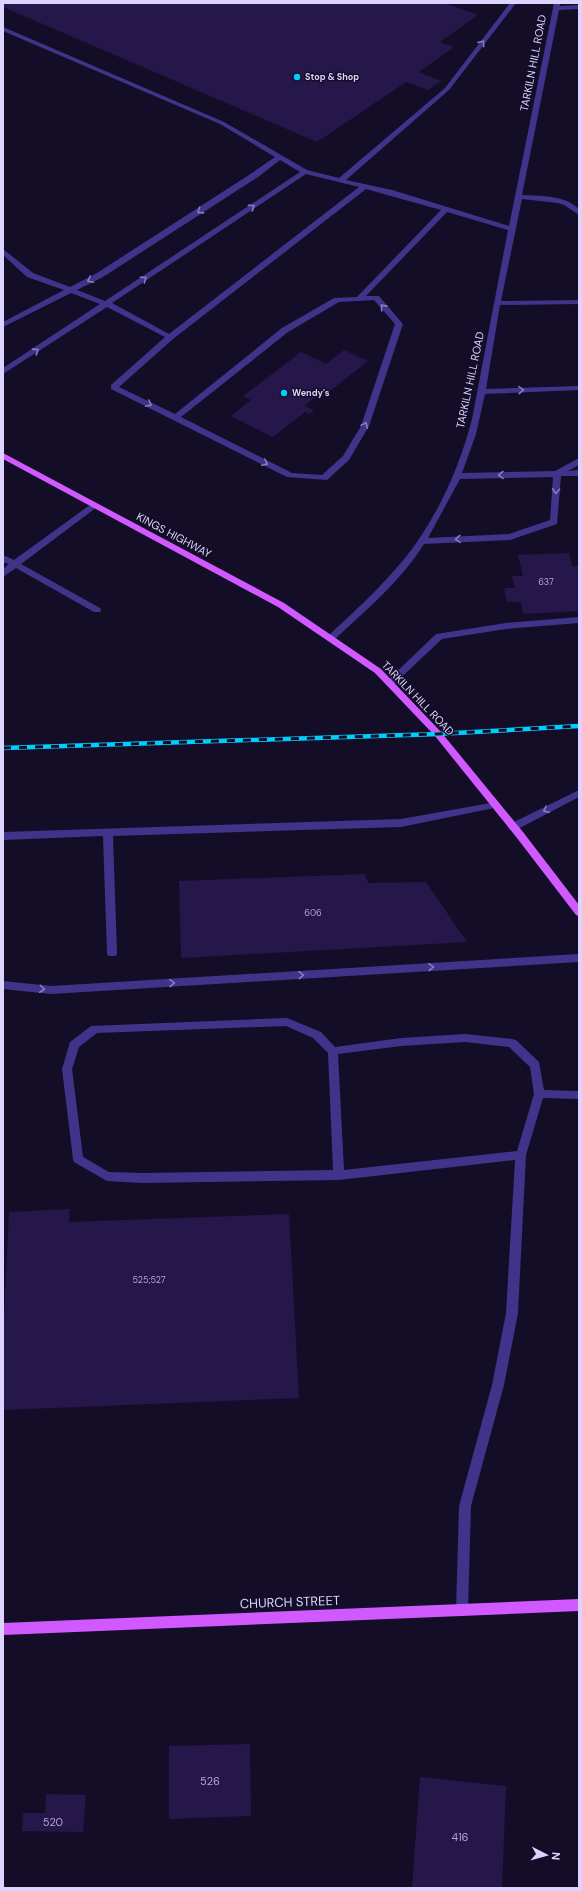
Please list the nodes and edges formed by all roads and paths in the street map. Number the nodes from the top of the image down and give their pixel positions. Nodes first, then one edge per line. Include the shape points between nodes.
1 (513, 3) edge
2 (557, 6) edge
3 (579, 7) edge
4 (3, 29) edge
5 (279, 157) junction
6 (305, 172) junction
7 (341, 180) junction
8 (365, 186) junction
9 (520, 197) junction
10 (446, 210) junction
11 (579, 213) edge
12 (513, 229) junction
13 (3, 251) edge
14 (71, 290) junction
15 (359, 299) junction
16 (579, 302) edge
17 (497, 303) junction
18 (107, 304) junction
19 (3, 325) edge
20 (170, 337) junction
21 (3, 372) edge
22 (579, 388) edge
23 (482, 392) junction
24 (175, 418) junction
25 (3, 456) edge
26 (579, 461) edge
27 (557, 474) junction
28 (579, 474) edge
29 (456, 476) junction
30 (94, 505) junction
31 (421, 541) junction
32 (3, 558) edge
33 (15, 564) junction
34 (3, 574) edge
35 (96, 610) dead end
36 (579, 620) edge
37 (331, 638) junction
38 (390, 683) junction
39 (579, 793) edge
40 (496, 805) junction
41 (513, 826) junction
42 (108, 832) junction
43 (3, 836) edge
44 (578, 910) edge
45 (112, 953) dead end
46 (579, 958) edge
47 (3, 985) edge
48 (333, 1051) junction
49 (539, 1094) junction
50 (579, 1095) edge
51 (521, 1155) junction
52 (339, 1175) junction
53 (579, 1606) edge
54 (462, 1610) junction
55 (3, 1629) edge

7 -> 1 street via 386,144 447,88
2 - 3 street
2 - 9 street, TARKILN HILL ROAD
4 - 5 street via 222,124
5 - 6 street
5 -> 14 street via 100,276
6 - 7 street
18 -> 6 street
7 - 8 street
8 - 10 street
8 - 20 street
9 - 11 street via 565,201
9 - 12 street, TARKILN HILL ROAD
10 - 12 street
10 - 15 street
12 - 17 street, TARKILN HILL ROAD
13 - 14 street via 30,275
14 - 18 street
14 - 19 street
15 - 24 street via 337,300 285,330
24 -> 15 street via 290,475 324,478 346,458 365,426 399,324 376,298
16 - 17 street
17 - 23 street, TARKILN HILL ROAD
18 - 20 street
21 -> 18 street
20 -> 24 street via 114,387
23 -> 22 street
23 - 29 street, TARKILN HILL ROAD via 464,460
25 - 30 main road, KINGS HIGHWAY
26 - 27 street
27 - 28 street
27 -> 29 street
27 -> 31 street via 554,522 510,537
29 - 31 street, TARKILN HILL ROAD via 448,496
30 - 33 street
30 - 37 main road, KINGS HIGHWAY via 281,605
31 - 37 street, TARKILN HILL ROAD via 402,568 381,591
32 - 33 street
33 - 34 street
33 - 35 street
36 - 38 street via 506,626 439,636
37 - 38 main road, TARKILN HILL ROAD via 378,671
38 - 40 main road, TARKILN HILL ROAD via 438,734
39 -> 41 street
40 - 41 main road, TARKILN HILL ROAD
40 - 42 street via 401,823
41 - 44 main road, TARKILN HILL ROAD
42 - 43 street
42 - 45 street
47 -> 46 street via 51,990
48 - 49 street via 401,1042 465,1038 512,1043 535,1065
48 - 52 street
48 - 52 street via 317,1036 287,1022 95,1029 74,1045 67,1069 78,1159 107,1176 142,1178
49 - 50 street
49 - 51 street
51 - 52 street
51 - 54 street via 512,1313 498,1385 465,1506
53 - 54 main road, CHURCH STREET
54 - 55 main road, CHURCH STREET

